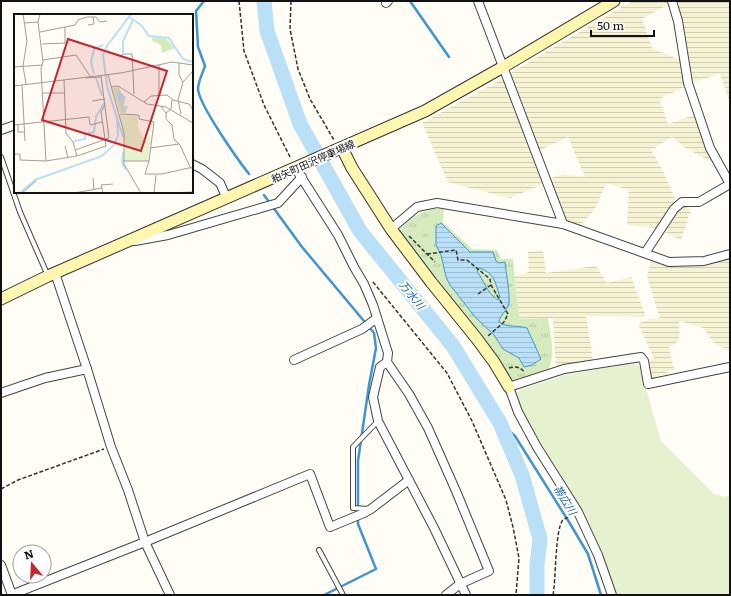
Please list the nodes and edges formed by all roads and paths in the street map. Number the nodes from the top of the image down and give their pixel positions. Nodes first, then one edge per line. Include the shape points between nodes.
1 (239, 1) edge
2 (291, 1) edge
3 (478, 1) edge
4 (614, 1) edge
5 (672, 1) edge
6 (504, 67) junction
7 (14, 125) edge
8 (1, 130) edge
9 (339, 150) junction
10 (1, 158) edge
11 (193, 164) edge
12 (300, 171) junction
13 (730, 184) edge
14 (227, 199) junction
15 (563, 224) junction
16 (391, 229) junction
17 (407, 234) dead end
18 (125, 243) junction
19 (645, 253) junction
20 (427, 254) junction
21 (730, 254) edge
22 (435, 262) dead end
23 (52, 274) junction
24 (371, 280) dead end
25 (491, 285) junction
26 (478, 294) dead end
27 (1, 299) edge
28 (375, 319) junction
29 (488, 336) dead end
30 (294, 360) dead end
31 (387, 362) junction
32 (730, 367) edge
33 (87, 369) junction
34 (509, 387) junction
35 (1, 393) edge
36 (378, 420) junction
37 (111, 447) junction
38 (409, 480) junction
39 (1, 488) edge
40 (367, 510) junction
41 (572, 515) dead end
42 (145, 542) junction
43 (319, 550) dead end
44 (1, 565) edge
45 (460, 584) junction
46 (12, 595) edge
47 (170, 595) edge
48 (343, 595) edge
49 (446, 595) edge
50 (466, 595) edge
51 (516, 595) edge
52 (553, 595) edge
53 (612, 595) edge

1 - 12 path via 244,52 264,105
2 - 9 path via 290,29 298,69 310,99
3 - 6 street
4 - 6 main road, 粕矢町田沢停車場線
5 - 13 street via 678,21 688,83 710,148
6 - 9 main road, 粕矢町田沢停車場線 via 425,112
6 - 15 street
7 - 8 street
9 - 12 main road, 粕矢町田沢停車場線
9 - 16 main road
10 - 23 lane via 20,212
11 - 14 street via 220,183
12 - 14 main road, 粕矢町田沢停車場線
12 - 18 street via 278,203 168,235
12 - 28 street via 364,284
13 - 19 street via 699,202 682,202 674,209
14 - 18 main road, 粕矢町田沢停車場線
15 - 16 street via 437,203 417,207
15 - 19 street
16 - 34 main road via 477,339
17 - 20 path
18 - 23 main road, 粕矢町田沢停車場線
19 - 21 street via 669,262 704,261
20 - 22 path
20 - 25 path via 456,250 458,260 467,260 490,279
23 - 27 main road, 粕矢町田沢停車場線
23 - 33 street
24 - 51 path via 447,372 472,421 506,500 513,527 519,558
25 - 26 path
25 - 29 path via 508,314 504,322
28 - 30 street
28 - 31 street via 388,353
31 - 36 street via 380,367 373,397
31 - 45 street via 428,428 489,571
32 - 34 street via 648,384 641,357 564,369
33 - 35 street via 44,378
33 - 37 street
34 - 53 street via 518,412 537,447 578,512 598,555
36 - 38 street
36 - 40 lane via 353,447 353,508
37 - 39 path
37 - 42 street
38 - 40 street
38 - 45 street
40 - 42 street via 330,527 310,474
41 - 52 path via 563,520 560,526
42 - 46 street
42 - 47 street
43 - 48 lane
44 - 46 street
45 - 49 street
45 - 50 street

